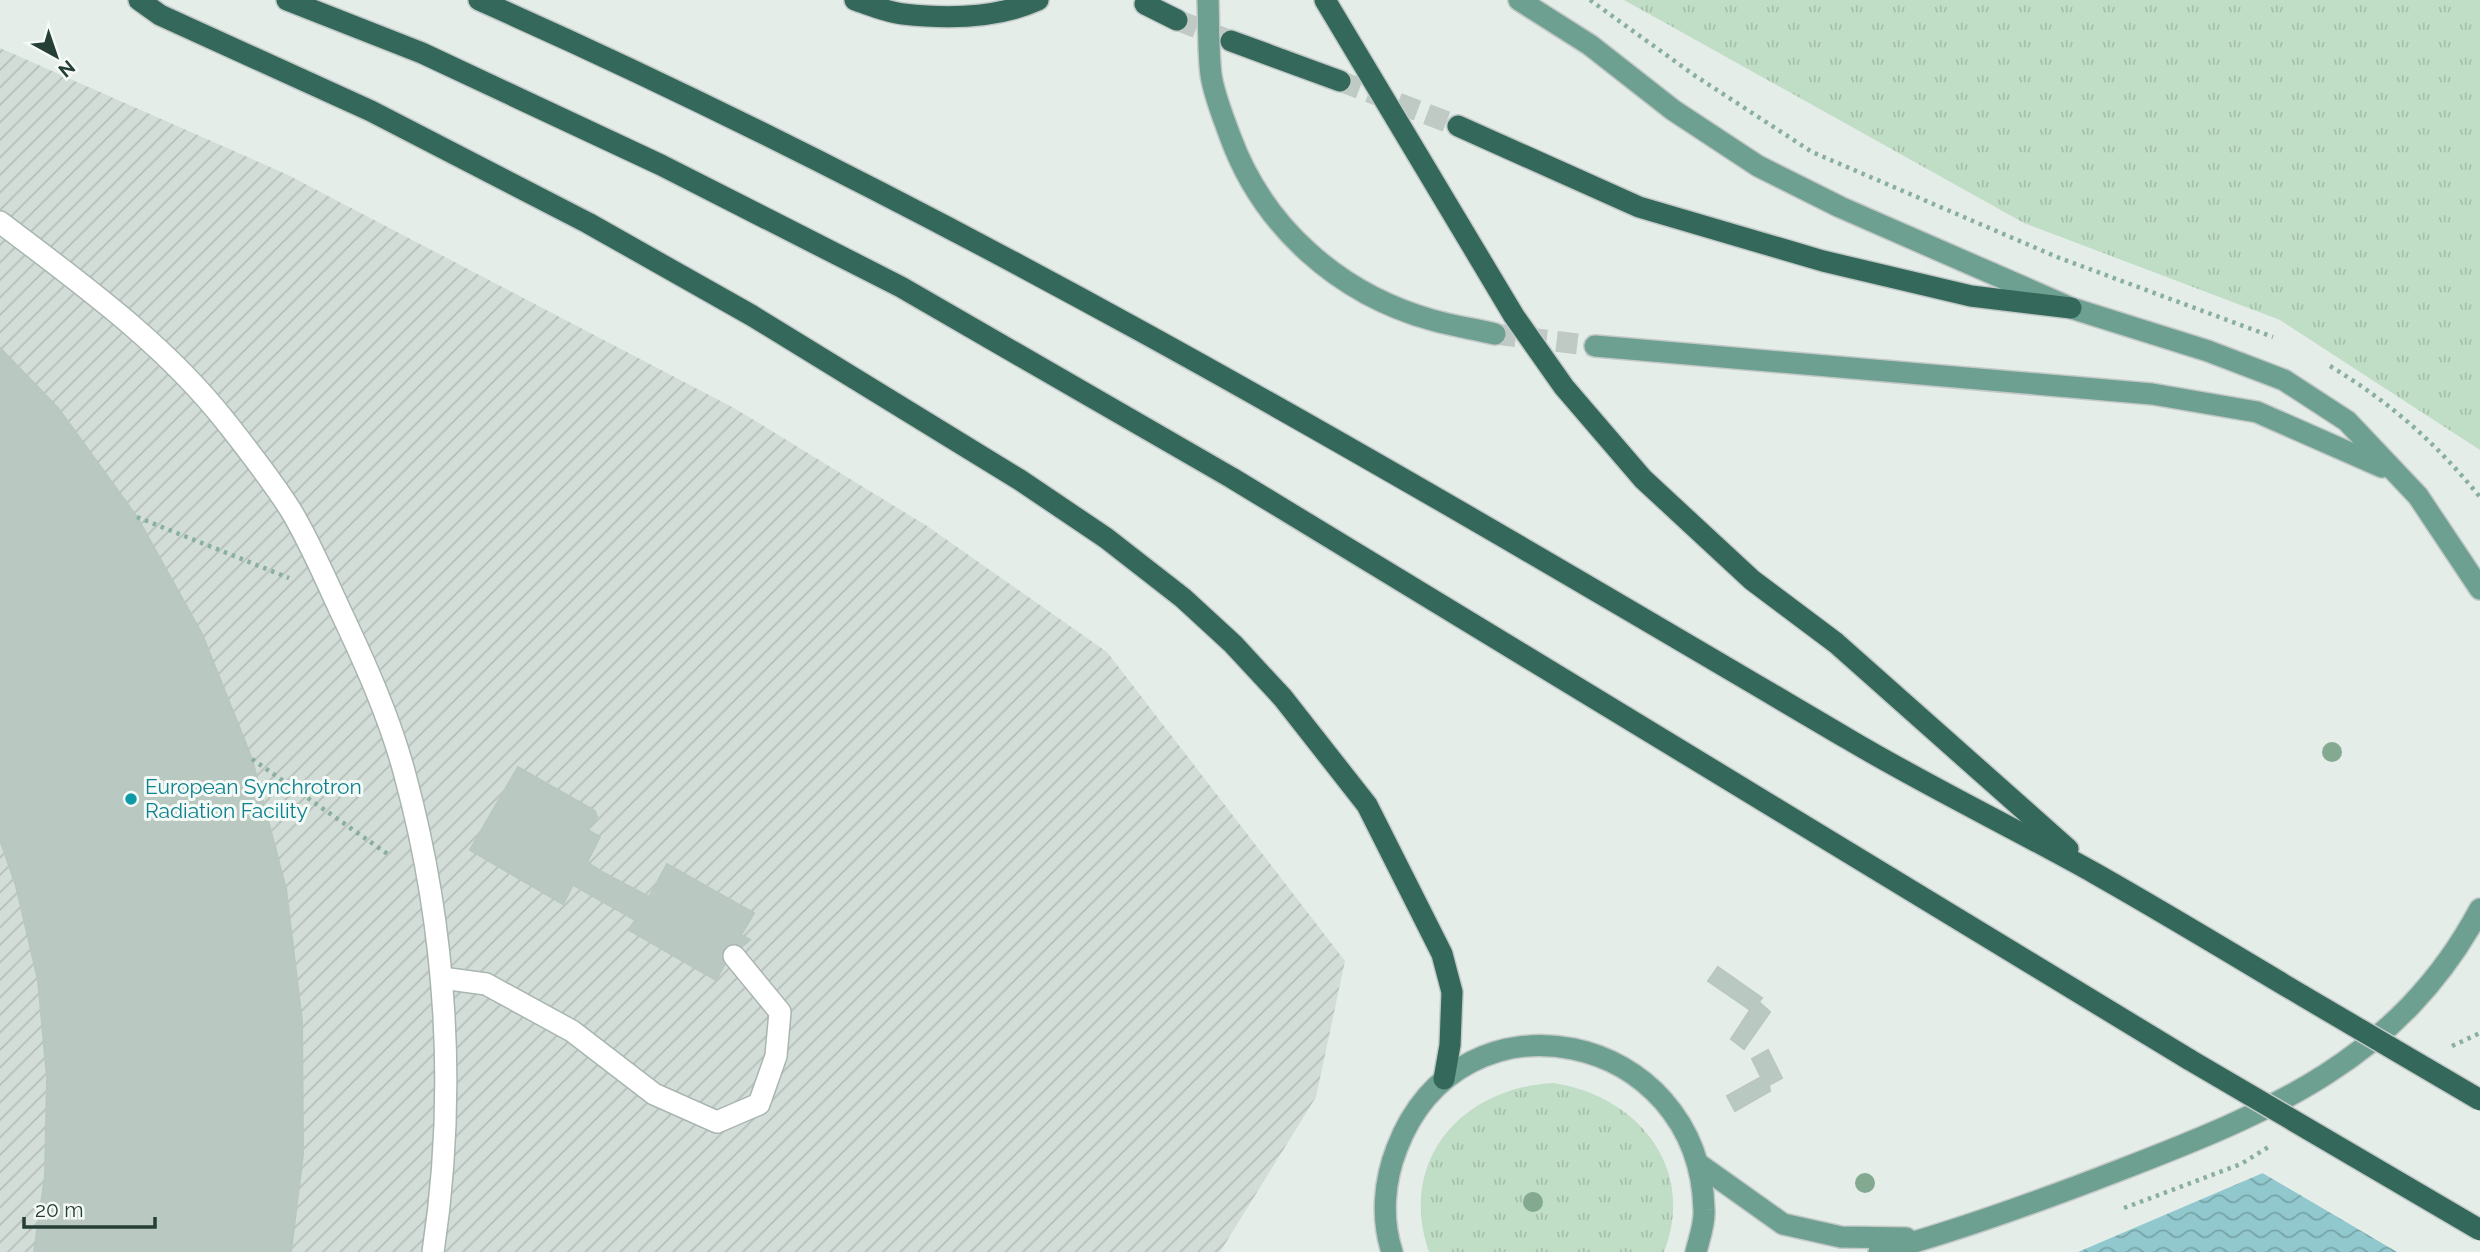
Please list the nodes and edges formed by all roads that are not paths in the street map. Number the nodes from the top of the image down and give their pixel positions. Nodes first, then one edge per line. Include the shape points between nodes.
1 (139, 0) edge
2 (287, 0) edge
3 (479, 0) edge
4 (855, 0) edge
5 (1038, 0) edge
6 (1208, 0) edge
7 (1325, 0) edge
8 (1520, 0) edge
9 (1145, 4) dead end
10 (1177, 19) tunnel mouth
11 (1231, 41) tunnel mouth
12 (1340, 82) tunnel mouth
13 (1458, 125) tunnel mouth
14 (0, 222) edge
15 (2071, 308) junction
16 (1495, 334) tunnel mouth
17 (1595, 346) tunnel mouth
18 (2390, 470) junction
19 (2480, 589) edge
20 (2095, 874) junction
21 (2480, 909) edge
22 (734, 957) dead end
23 (442, 978) junction
24 (1444, 1079) junction
25 (2480, 1100) edge
26 (1700, 1165) junction
27 (2480, 1230) edge
28 (1932, 1238) junction
29 (1389, 1242) edge
30 (433, 1252) edge
31 (1373, 1252) edge
32 (1696, 1252) edge
33 (1879, 1252) edge

1 - 24 highway via 160,15 371,111 751,315 1020,480 1183,598 1283,698 1367,806 1441,954 1452,992
2 - 27 highway, bridge via 422,53 661,165 901,287 1232,478 2190,1060
3 - 20 highway via 730,116 967,235 1185,353 1872,753
4 - 5 highway via 901,14 979,16
6 - 16 main road via 1211,76 1239,162 1297,245 1376,297 1430,320
7 - 20 highway via 1514,316 1564,387 1643,479 1752,580 1836,643
8 - 15 main road via 1758,166
9 - 10 highway
11 - 12 highway
13 - 15 highway via 1639,207 1823,261 1971,296
14 - 23 lane via 157,348 225,420 290,509 374,683 405,774 430,884
15 - 18 main road via 2284,380 2347,421
17 - 18 main road via 2152,394 2257,412
18 - 19 main road via 2418,496
20 - 25 highway, bridge
21 - 28 main road via 2460,947 2424,990 2369,1046 2312,1085 2250,1118 2154,1157
22 - 23 lane via 779,1012 776,1056 759,1104 717,1122 654,1094 572,1031 486,984
23 - 30 lane via 447,1085 442,1192
24 - 26 main road via 1491,1054 1543,1044 1596,1053 1642,1078 1678,1117
24 - 29 main road via 1407,1122 1386,1175
26 - 28 main road via 1783,1224 1841,1237
26 - 32 main road via 1705,1213
28 - 33 main road
29 - 31 main road

